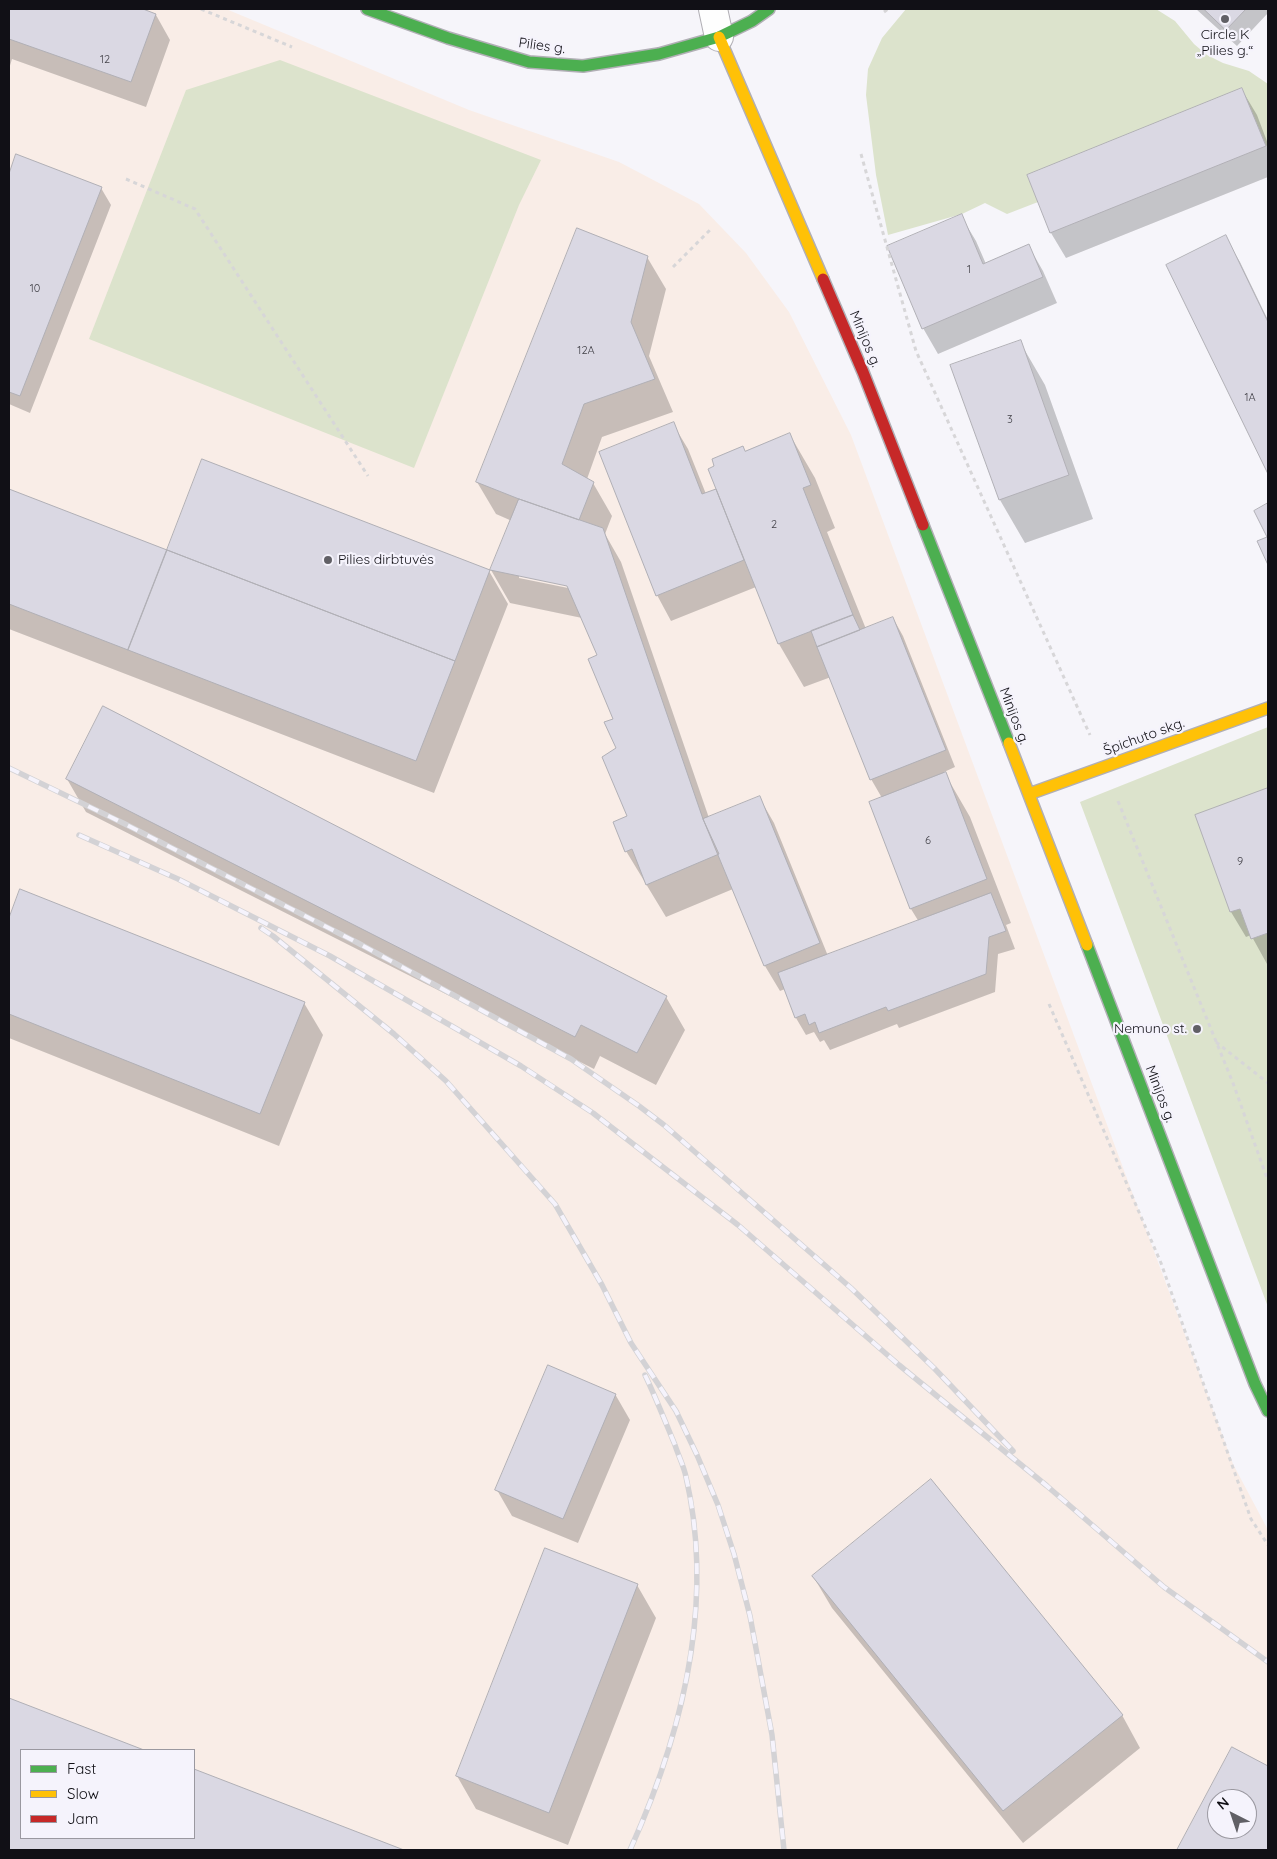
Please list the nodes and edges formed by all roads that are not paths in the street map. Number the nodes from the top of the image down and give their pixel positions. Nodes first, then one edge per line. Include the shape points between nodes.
1 (367, 9) edge
2 (713, 9) edge
3 (769, 9) edge
4 (719, 38) junction
5 (1268, 708) edge
6 (1029, 794) junction
7 (1268, 1411) edge

1 - 4 main road, Pilies g. via 529,62 583,66 659,54
2 - 4 street
3 - 4 main road, Pilies g.
4 - 6 main road, Minijos g. via 863,372
5 - 6 main road, Špichuto skg.
6 - 7 main road, Minijos g.

